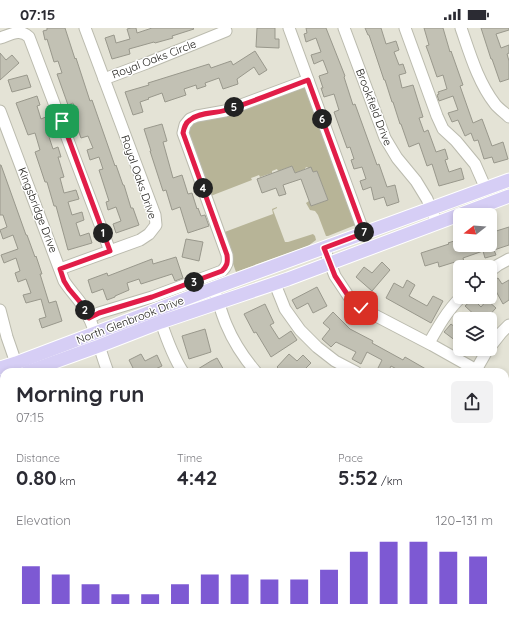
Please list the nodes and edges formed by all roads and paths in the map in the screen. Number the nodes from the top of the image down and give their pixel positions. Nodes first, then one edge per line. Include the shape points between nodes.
1 (85, 28) edge
2 (289, 28) edge
3 (344, 28) edge
4 (405, 28) edge
5 (461, 28) edge
6 (226, 31) dead end
7 (0, 38) edge
8 (104, 79) junction
9 (308, 80) junction
10 (0, 111) edge
11 (509, 117) edge
12 (509, 180) edge
13 (486, 189) junction
14 (509, 196) edge
15 (431, 209) junction
16 (437, 222) junction
17 (364, 233) junction
18 (324, 248) junction
19 (110, 251) junction
20 (509, 259) edge
21 (330, 264) junction
22 (497, 266) edge
23 (60, 269) junction
24 (275, 284) junction
25 (214, 288) junction
26 (219, 302) junction
27 (454, 304) edge
28 (0, 310) edge
29 (89, 318) junction
30 (162, 322) junction
31 (509, 325) edge
32 (94, 333) junction
33 (497, 338) edge
34 (429, 343) junction
35 (99, 346) junction
36 (485, 356) edge
37 (16, 363) junction
38 (0, 368) edge
39 (38, 368) edge
40 (107, 368) edge
41 (180, 368) edge
42 (253, 368) edge
43 (348, 368) edge
44 (473, 368) edge
45 (479, 368) edge

1 - 8 street, Royal Oaks Drive
2 - 9 street
3 - 15 street, Brookfield Drive via 385,138 416,181
4 - 13 street via 443,129 475,164
5 - 11 street via 483,85 496,105
6 - 8 street, Royal Oaks Circle
7 - 19 street via 19,32 29,37
8 - 19 street, Royal Oaks Drive via 155,215 156,225 150,234 140,240
9 - 17 street
9 - 29 street via 225,110 198,116 190,119 185,125 183,133 227,255 227,266 222,271
10 - 23 street, Kingsbridge Drive
12 - 13 main road, North Glenbrook Drive
13 - 15 main road, North Glenbrook Drive
14 - 16 main road, North Glenbrook Drive
15 - 16 street, Brookfield Drive
15 - 17 main road, North Glenbrook Drive
16 - 21 main road, North Glenbrook Drive
17 - 18 main road, North Glenbrook Drive
18 - 21 street
18 - 25 main road, North Glenbrook Drive
19 - 23 street, Royal Oaks Drive
20 - 22 street
21 - 24 main road, North Glenbrook Drive
21 - 34 street via 349,297 361,308
23 - 29 street, Kingsbridge Drive via 64,281
24 - 26 main road, North Glenbrook Drive
24 - 43 street via 285,309 300,330 317,347
25 - 26 street
25 - 32 main road, North Glenbrook Drive
26 - 30 main road, North Glenbrook Drive
26 - 42 street via 226,325
27 - 34 street
28 - 37 street
29 - 32 street, Kingsbridge Drive
30 - 35 main road, North Glenbrook Drive
30 - 41 street
31 - 33 street
32 - 35 street, Kingsbridge Drive
32 - 37 main road, North Glenbrook Drive
34 - 44 street
35 - 39 main road, North Glenbrook Drive
35 - 40 street, Kingsbridge Drive
36 - 45 street
37 - 38 main road, North Glenbrook Drive

